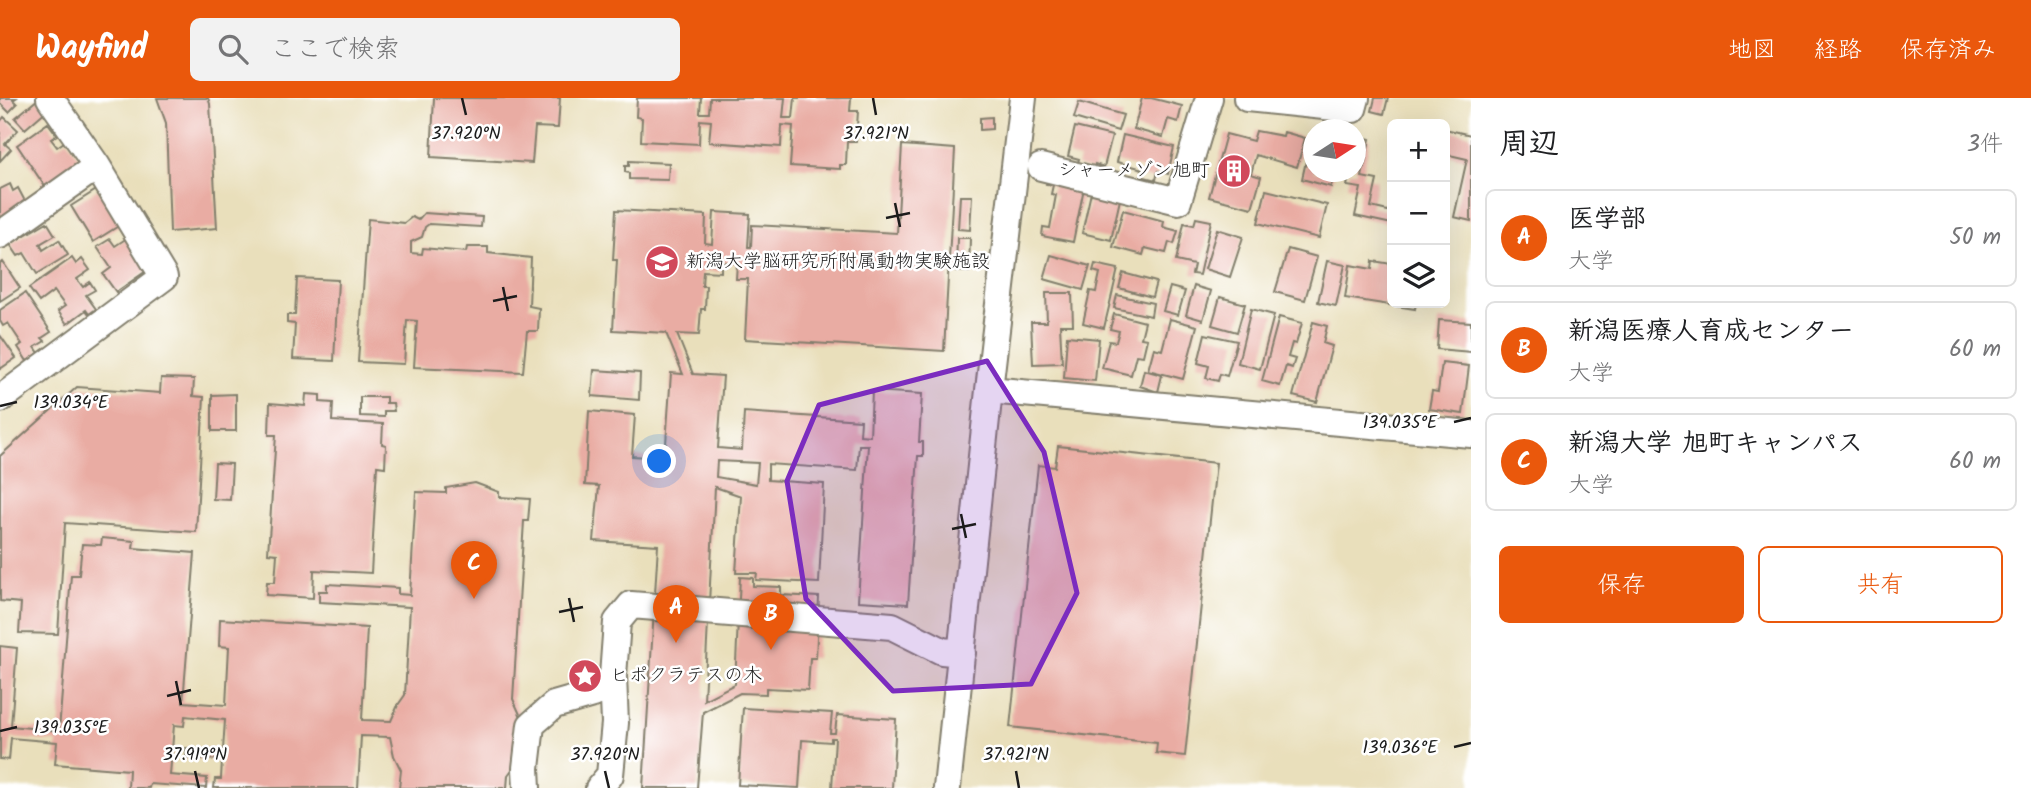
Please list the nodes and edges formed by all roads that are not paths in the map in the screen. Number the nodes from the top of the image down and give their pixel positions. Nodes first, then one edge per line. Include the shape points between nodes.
1 (50, 98) edge
2 (1023, 98) edge
3 (1209, 98) edge
4 (1247, 98) edge
5 (1354, 104) edge
6 (97, 166) junction
7 (1041, 167) dead end
8 (0, 235) edge
9 (989, 390) junction
10 (0, 399) edge
11 (1471, 434) edge
12 (962, 653) junction
13 (613, 676) junction
14 (527, 788) edge
15 (599, 788) edge
16 (947, 788) edge

1 - 6 street
2 - 9 street
3 - 7 street via 1178,201
4 - 5 street
6 - 8 street
6 - 10 street via 164,277
9 - 11 street
9 - 12 street
12 - 13 street via 942,651 892,625 631,605 617,622
12 - 16 street
13 - 14 street via 596,693 554,705 531,725
13 - 15 street via 610,775

